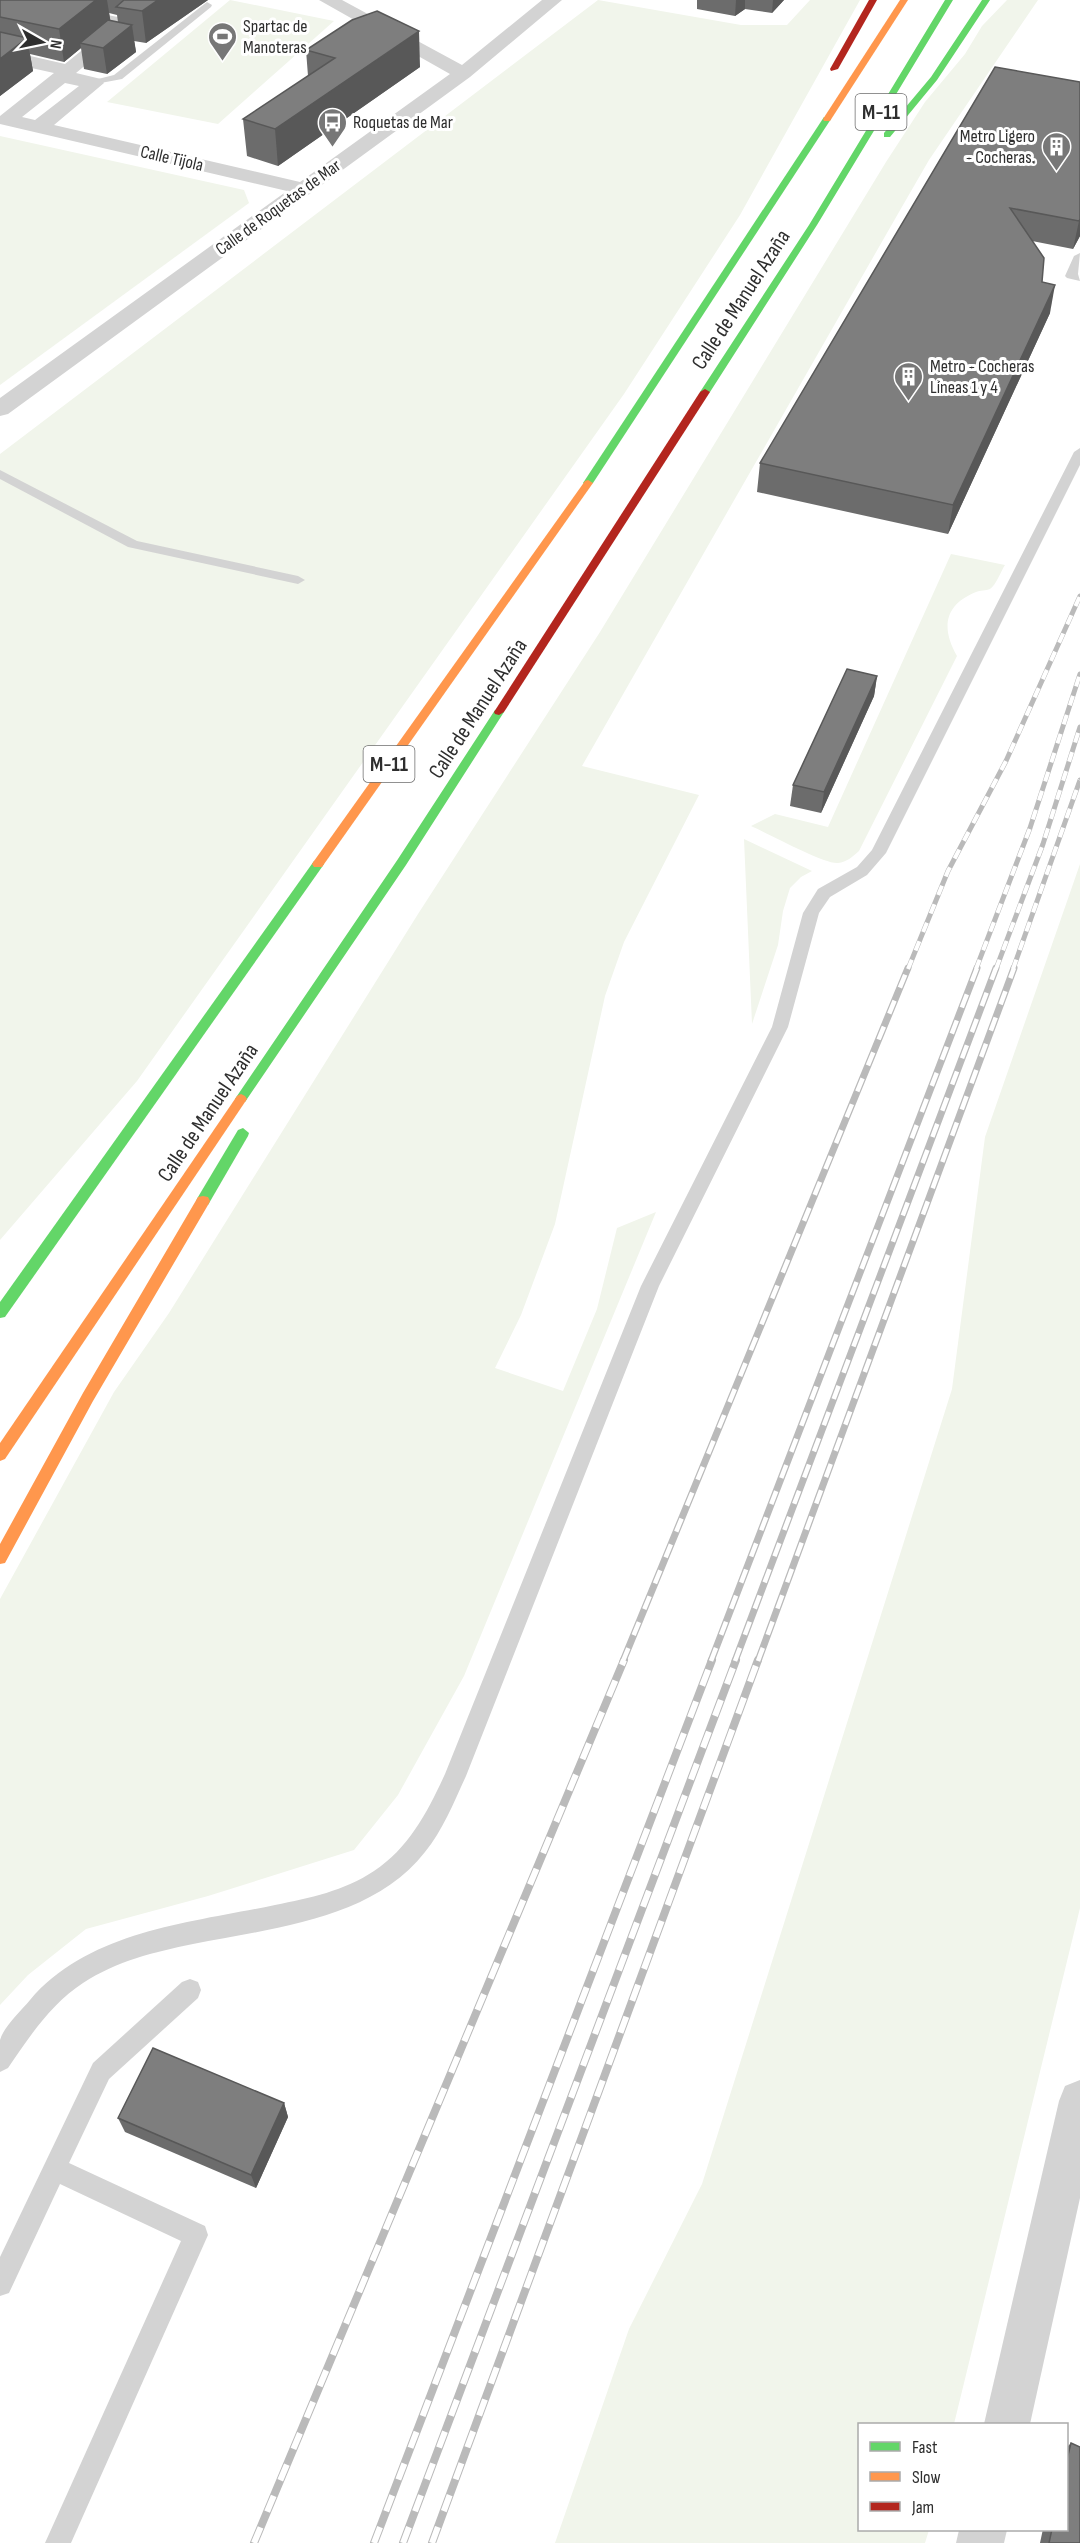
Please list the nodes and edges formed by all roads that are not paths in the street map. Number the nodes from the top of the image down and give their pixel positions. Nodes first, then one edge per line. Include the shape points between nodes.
1 (155, 0) edge
2 (328, 0) edge
3 (553, 0) edge
4 (873, 0) edge
5 (904, 0) edge
6 (949, 0) edge
7 (986, 0) edge
8 (993, 0) edge
9 (207, 5) dead end
10 (76, 12) edge
11 (974, 19) junction
12 (128, 22) junction
13 (140, 47) dead end
14 (152, 50) junction
15 (0, 55) edge
16 (64, 73) junction
17 (463, 73) junction
18 (829, 79) dead end
19 (94, 82) junction
20 (39, 128) junction
21 (801, 131) dead end
22 (784, 186) junction
23 (305, 189) junction
24 (813, 225) junction
25 (1080, 256) edge
26 (1080, 278) edge
27 (0, 409) edge
28 (1080, 452) edge
29 (0, 474) edge
30 (298, 580) dead end
31 (402, 862) junction
32 (293, 1048) dead end
33 (251, 1120) dead end
34 (77, 1203) junction
35 (26, 1253) dead end
36 (0, 1313) edge
37 (0, 1455) edge
38 (0, 1558) edge
39 (190, 1990) dead end
40 (0, 2060) edge
41 (1080, 2101) edge
42 (55, 2169) junction
43 (0, 2284) edge
44 (1006, 2423) edge
45 (58, 2543) edge

1 - 12 street
2 - 17 street
3 - 17 street, Calle de Roquetas de Mar
4 - 18 highway
5 - 22 highway, Calle de Manuel Azaña / M-11
6 - 24 highway, Calle de Manuel Azaña / M-11
7 - 11 highway
8 - 11 highway
9 - 14 lane
10 - 12 lane
11 - 24 highway via 933,78
12 - 16 street via 111,41
13 - 14 lane
14 - 19 lane via 118,77
15 - 16 street
16 - 19 street
16 - 20 street, Calle Tijola via 7,120
17 - 23 street, Calle de Roquetas de Mar
19 - 20 street
20 - 23 street, Calle Tijola
21 - 22 highway
22 - 34 highway, Calle de Manuel Azaña / M-11 via 615,445
23 - 27 street, Calle de Roquetas de Mar
24 - 31 highway, Calle de Manuel Azaña / M-11
25 - 26 lane via 1071,276
28 - 40 lane via 878,853 862,871 824,893 812,913 780,1027 650,1286 455,1776 417,1846 392,1871 362,1892 327,1906 138,1945 111,1955 56,1987 29,2016
29 - 30 lane via 133,544
31 - 32 highway
31 - 37 highway, Calle de Manuel Azaña / M-11
33 - 38 highway via 88,1397
34 - 35 highway
34 - 36 highway, Calle de Manuel Azaña / M-11
39 - 42 lane via 101,2071
41 - 44 street
42 - 43 lane
42 - 45 lane via 196,2235

